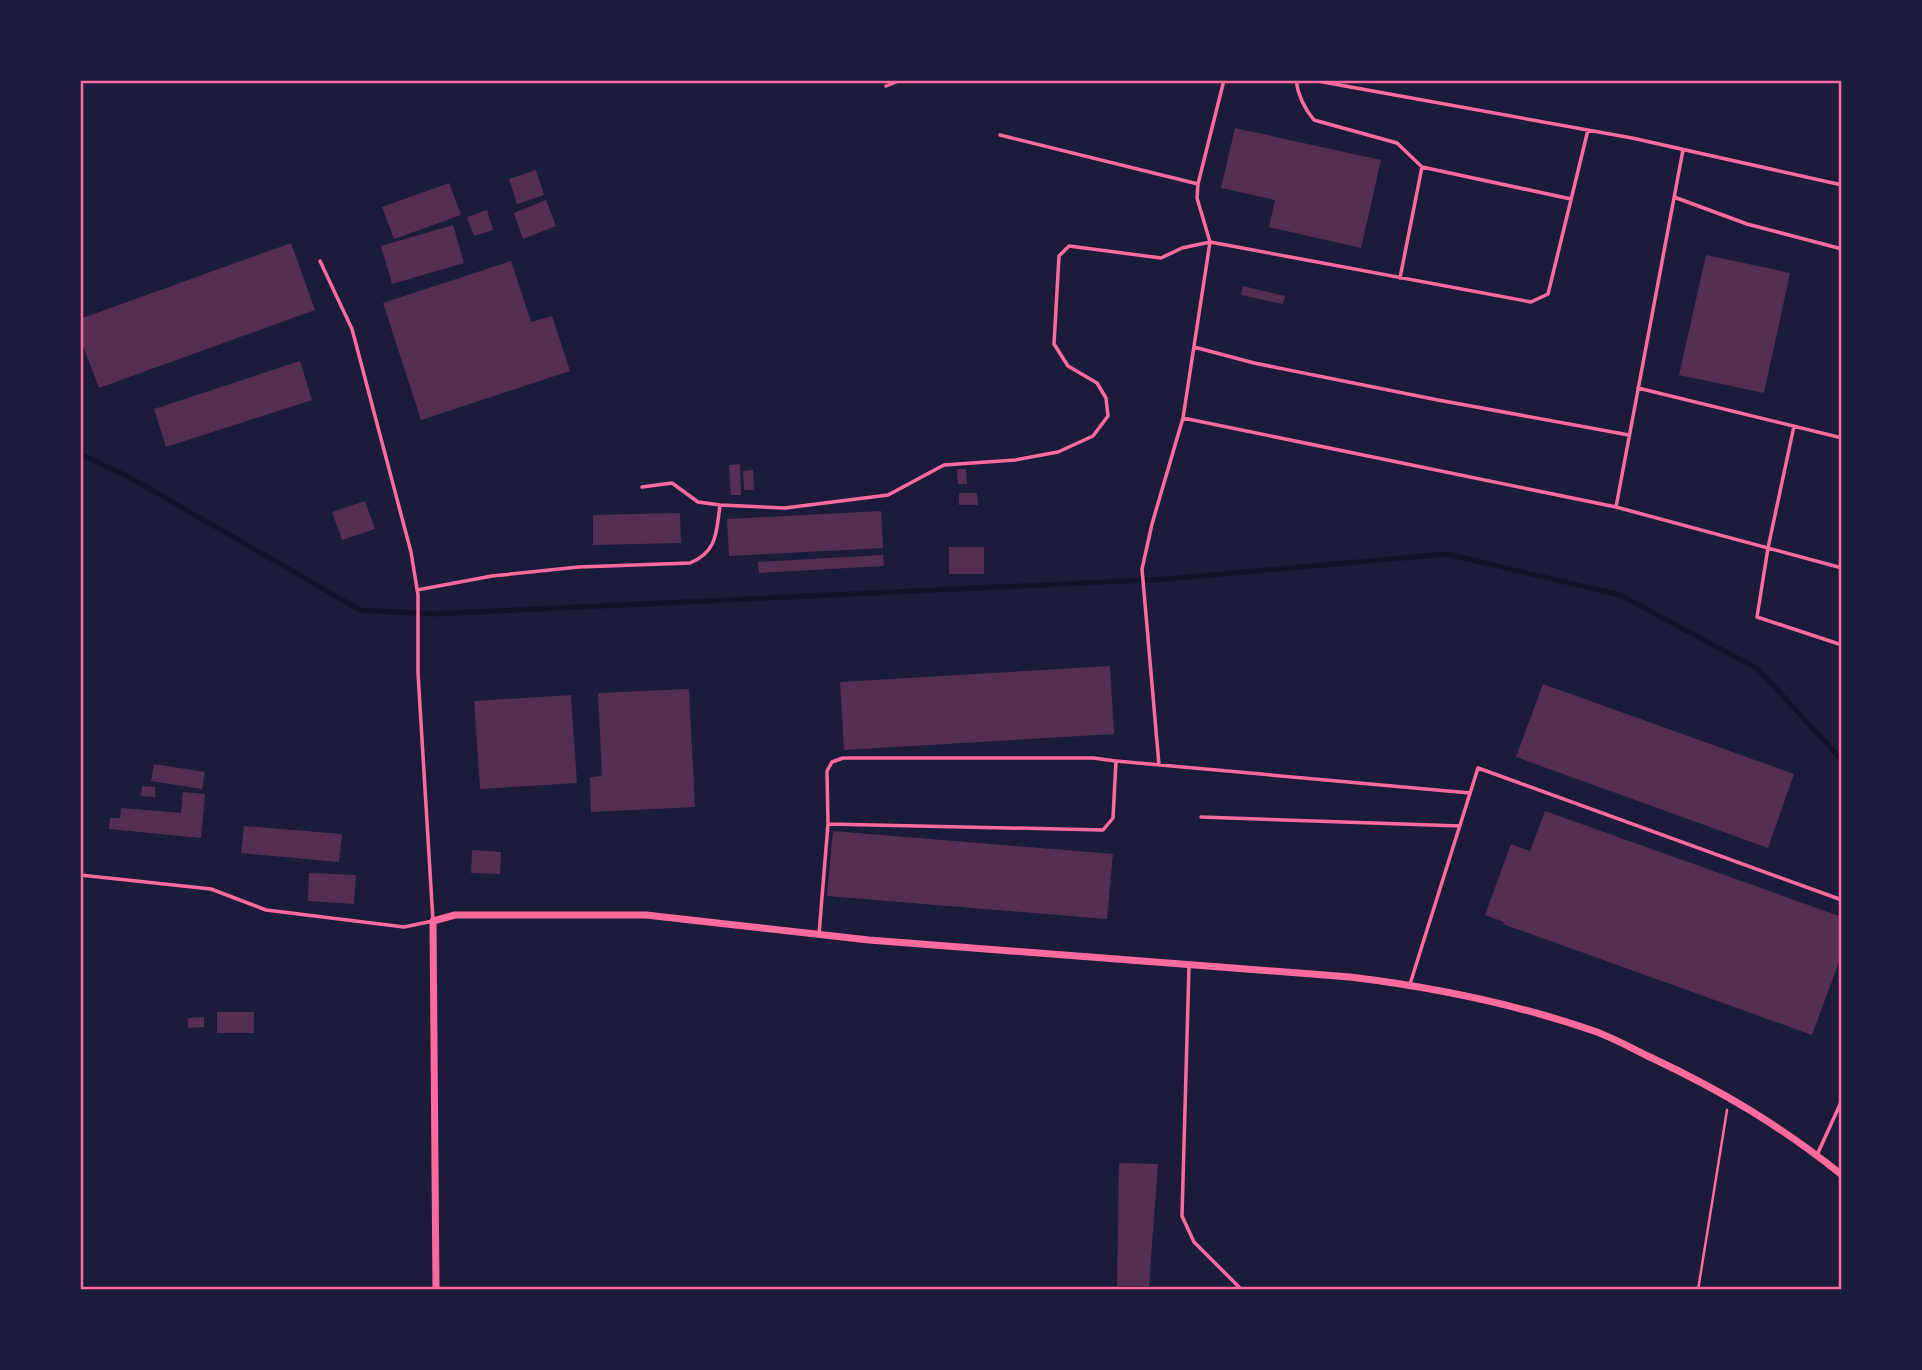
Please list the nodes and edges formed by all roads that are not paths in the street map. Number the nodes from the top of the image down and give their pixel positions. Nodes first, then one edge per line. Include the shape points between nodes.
1 (901, 80) edge
2 (1224, 80) edge
3 (1296, 80) edge
4 (1312, 80) edge
5 (886, 86) dead end
6 (1588, 130) junction
7 (1000, 135) dead end
8 (1683, 149) junction
9 (1422, 167) junction
10 (1198, 184) junction
11 (1842, 186) edge
12 (1674, 197) junction
13 (1571, 200) junction
14 (1210, 242) junction
15 (1842, 249) edge
16 (320, 261) dead end
17 (1400, 278) junction
18 (1194, 347) junction
19 (1638, 388) junction
20 (1183, 418) junction
21 (1794, 426) junction
22 (1629, 435) junction
23 (1842, 438) edge
24 (642, 486) dead end
25 (720, 505) junction
26 (1616, 507) junction
27 (1768, 548) junction
28 (1842, 568) edge
29 (418, 592) junction
30 (1842, 645) edge
31 (1116, 761) junction
32 (1159, 765) junction
33 (1470, 793) junction
34 (1201, 817) dead end
35 (828, 824) junction
36 (1460, 826) junction
37 (80, 875) edge
38 (1842, 900) edge
39 (433, 920) junction
40 (819, 934) junction
41 (1189, 964) junction
42 (1410, 984) junction
43 (1842, 1100) edge
44 (1834, 1117) junction
45 (1842, 1122) edge
46 (1817, 1155) junction
47 (1842, 1175) edge
48 (436, 1290) edge
49 (1242, 1290) edge

1 - 5 lane
2 - 10 lane
3 - 9 lane via 1305,109 1314,120 1397,143
4 - 6 lane
6 - 8 lane
6 - 13 lane
7 - 10 lane
8 - 11 lane
8 - 12 lane
9 - 13 lane
9 - 17 lane
10 - 14 lane via 1197,198
12 - 15 lane via 1747,224
12 - 19 lane
13 - 17 lane via 1548,294 1531,302
14 - 17 lane
14 - 18 lane
14 - 25 lane via 1161,258 1069,246 1059,256 1054,344 1068,366 1097,383 1106,398 1108,416 1093,436 1058,452 944,465 888,495 785,508
16 - 29 lane via 352,329
18 - 20 lane
18 - 22 lane via 1254,363
19 - 21 lane
19 - 22 lane
20 - 26 lane
20 - 32 lane via 1142,569
21 - 23 lane
21 - 27 lane
22 - 26 lane
24 - 25 lane via 672,482 698,502
25 - 29 lane via 714,542 704,557 690,563 492,576
26 - 27 lane
27 - 28 lane
27 - 30 lane via 1757,617
29 - 39 lane via 418,673
31 - 32 lane
31 - 35 lane via 1113,818 1102,830
31 - 35 lane via 843,758 832,762 827,771
32 - 33 lane
33 - 36 lane
33 - 38 lane via 1478,768
34 - 36 lane
35 - 40 lane
36 - 42 lane
37 - 39 lane via 211,889 266,910 404,927
39 - 40 street via 455,915 646,915
39 - 48 street
40 - 41 street
41 - 42 street
41 - 49 lane via 1182,1216 1194,1242
42 - 46 street via 1597,1031 1745,1105
43 - 44 lane
44 - 45 lane
44 - 46 lane
46 - 47 street

